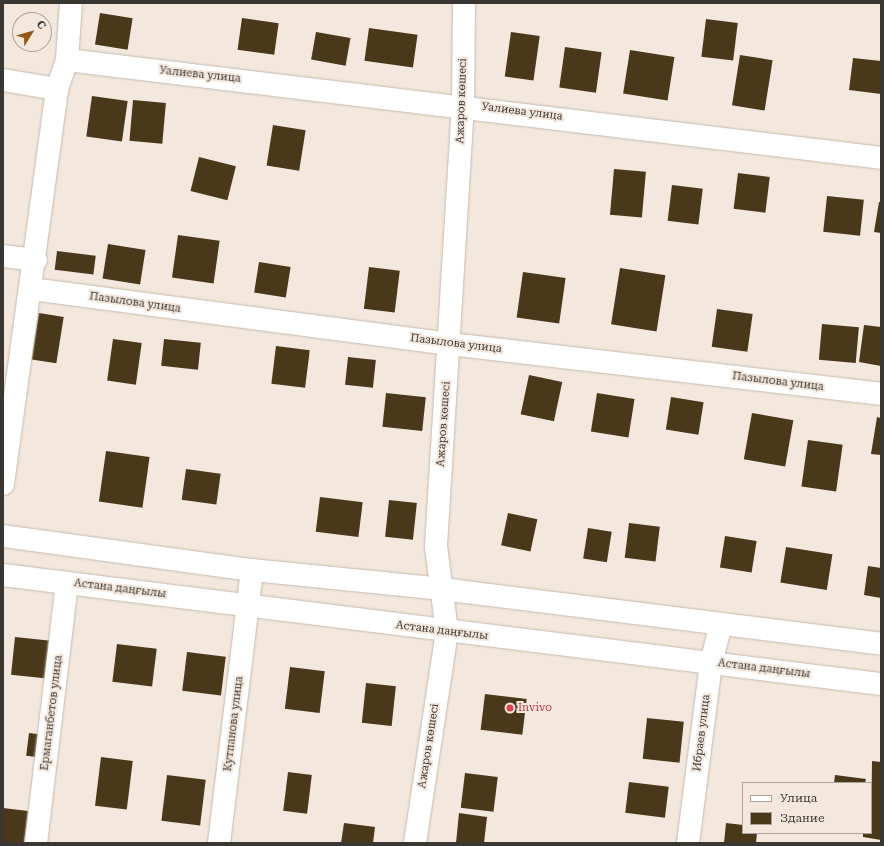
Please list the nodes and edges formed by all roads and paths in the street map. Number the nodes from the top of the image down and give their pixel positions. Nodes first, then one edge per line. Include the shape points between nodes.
1 (71, 3) edge
2 (464, 3) edge
3 (67, 60) junction
4 (3, 80) edge
5 (56, 89) junction
6 (463, 105) junction
7 (881, 158) edge
8 (3, 256) edge
9 (36, 260) junction
10 (32, 289) junction
11 (450, 344) junction
12 (881, 394) edge
13 (3, 484) edge
14 (3, 536) edge
15 (252, 570) junction
16 (3, 575) edge
17 (67, 583) junction
18 (442, 589) junction
19 (249, 606) junction
20 (721, 624) junction
21 (446, 631) junction
22 (881, 644) edge
23 (711, 663) junction
24 (881, 684) edge
25 (36, 843) edge
26 (219, 843) edge
27 (415, 843) edge
28 (688, 843) edge

1 - 3 street
2 - 6 street, Ажаров көшесі
3 - 5 street
3 - 6 street, Уалиева улица
4 - 5 street
5 - 9 street
6 - 7 street, Уалиева улица
6 - 11 street, Ажаров көшесі
8 - 9 street
9 - 10 street
10 - 11 street, Пазылова улица
10 - 13 street
11 - 12 street, Пазылова улица
11 - 18 street, Ажаров көшесі via 436,546
14 - 15 street
15 - 18 street
15 - 19 street, Кутпанова улица
16 - 17 street, Астана даңғылы
17 - 19 street, Астана даңғылы
17 - 25 street, Ермаганбетов улица
18 - 20 street
18 - 21 street, Ажаров көшесі
19 - 21 street, Астана даңғылы
19 - 26 street, Кутпанова улица
20 - 22 street
20 - 23 street, Ибраев улица
21 - 23 street, Астана даңғылы
21 - 27 street, Ажаров көшесі
23 - 24 street, Астана даңғылы
23 - 28 street, Ибраев улица

